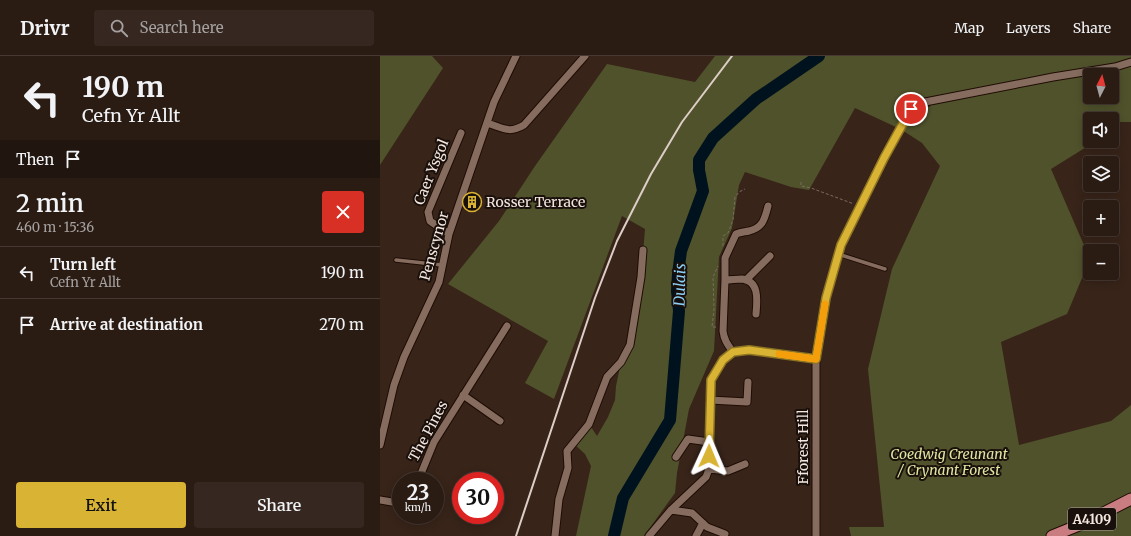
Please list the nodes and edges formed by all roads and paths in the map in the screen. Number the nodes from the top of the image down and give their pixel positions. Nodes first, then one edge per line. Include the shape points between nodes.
1 (516, 56) edge
2 (585, 56) edge
3 (1131, 62) edge
4 (487, 123) junction
5 (461, 133) dead end
6 (801, 182) dead end
7 (768, 206) dead end
8 (860, 206) junction
9 (449, 234) junction
10 (643, 250) dead end
11 (838, 254) junction
12 (770, 256) dead end
13 (396, 260) dead end
14 (442, 265) junction
15 (885, 269) dead end
16 (725, 280) junction
17 (746, 280) junction
18 (756, 314) dead end
19 (507, 326) dead end
20 (733, 352) junction
21 (816, 359) junction
22 (748, 382) dead end
23 (463, 395) junction
24 (710, 400) junction
25 (500, 421) dead end
26 (710, 442) junction
27 (380, 445) edge
28 (676, 457) dead end
29 (745, 464) dead end
30 (709, 469) junction
31 (422, 472) edge
32 (380, 500) edge
33 (1131, 500) edge
34 (392, 502) edge
35 (671, 510) junction
36 (703, 523) junction
37 (725, 534) dead end
38 (555, 536) edge
39 (649, 536) edge
40 (696, 536) edge
41 (816, 536) edge
42 (1052, 536) edge

1 - 4 street, Penscynor
2 - 4 street via 524,125 516,130 510,130
3 - 8 street, Fforest Hill via 920,103 911,109
4 - 9 street, Penscynor
5 - 9 street, Caer Ysgol via 428,212 430,222
6 - 8 path via 801,186
7 - 16 street via 762,225 734,236 725,258
8 - 11 street, Fforest Hill
9 - 14 street, Penscynor
10 - 38 street via 630,345 621,362 607,377 589,424 567,451 568,468 559,499
11 - 15 lane
11 - 21 street, Fforest Hill via 826,298
12 - 17 street
13 - 14 lane
14 - 27 street, Penscynor via 439,282 401,364
16 - 17 street
16 - 20 street via 723,331 726,344
17 - 18 street via 756,290
19 - 23 street, The Pines
20 - 21 street via 749,350
20 - 24 street via 723,360 711,380
21 - 41 street, Fforest Hill
22 - 24 street via 747,402
23 - 25 street, The Pines
23 - 31 street, The Pines via 434,442
24 - 26 street
26 - 28 street via 688,439
26 - 30 street
29 - 30 street via 728,471
30 - 35 street via 706,477
32 - 34 street
33 - 42 main road, A4109
35 - 36 street via 692,513
35 - 39 street
36 - 37 street
36 - 40 street

